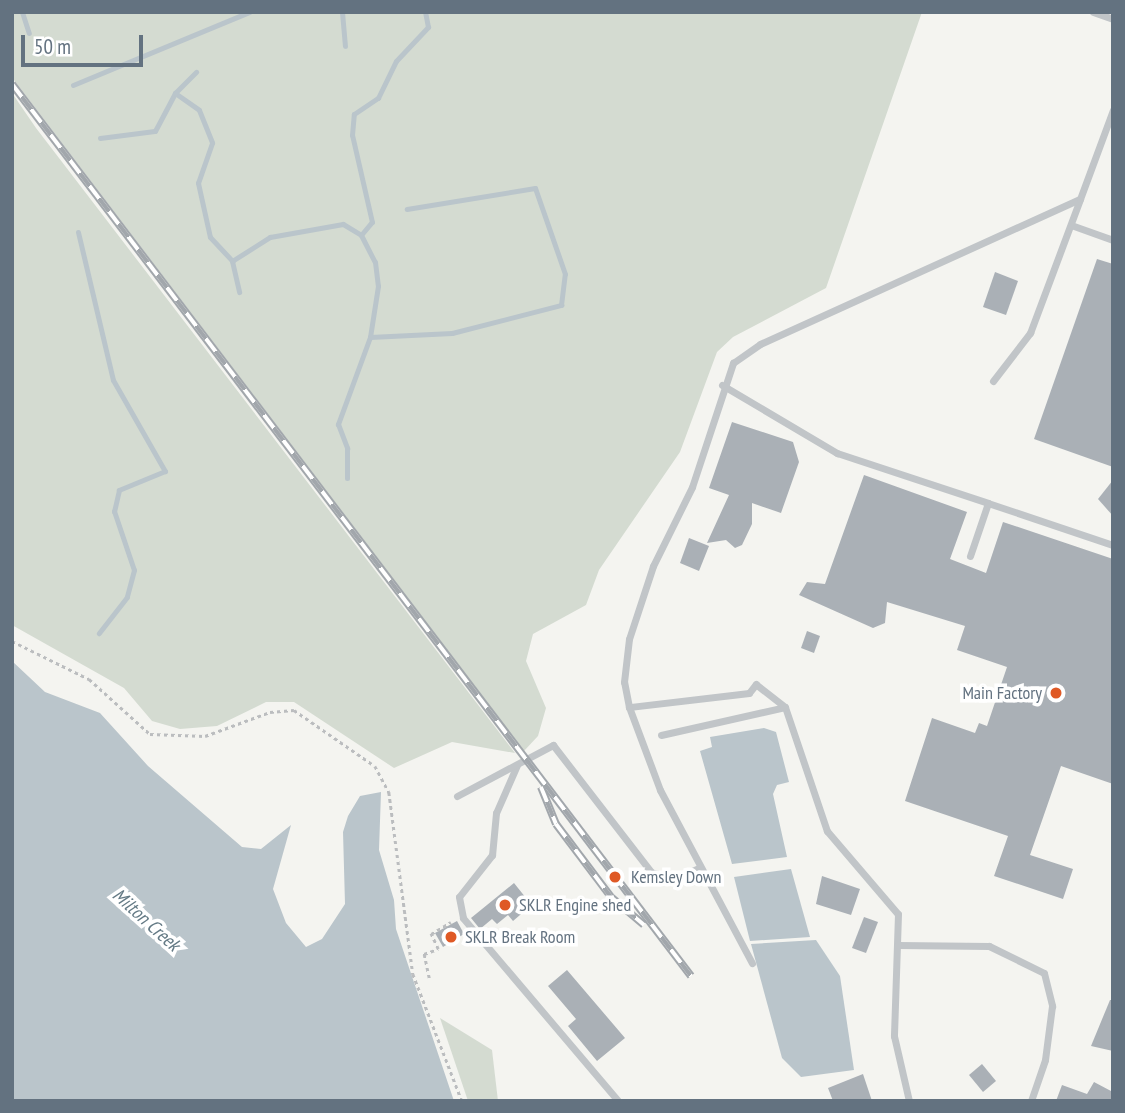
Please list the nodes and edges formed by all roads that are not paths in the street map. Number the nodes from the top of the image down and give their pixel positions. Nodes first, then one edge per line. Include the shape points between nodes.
1 (1093, 12) edge
2 (1113, 19) edge
3 (1113, 110) edge
4 (1080, 199) junction
5 (1070, 225) junction
6 (1113, 240) edge
7 (993, 381) dead end
8 (722, 385) junction
9 (988, 503) junction
10 (1113, 545) edge
11 (970, 556) dead end
12 (785, 706) junction
13 (629, 707) junction
14 (661, 735) dead end
15 (517, 765) junction
16 (457, 796) dead end
17 (699, 868) junction
18 (898, 945) junction
19 (752, 963) dead end
20 (618, 1101) edge
21 (909, 1101) edge
22 (1031, 1101) edge

1 - 2 lane
3 - 4 lane
4 - 5 lane
4 - 8 lane via 760,344 738,358
5 - 6 lane
5 - 7 lane via 1030,332
8 - 9 lane via 828,449
8 - 13 lane via 694,482 662,542 629,639 624,677
9 - 10 lane
9 - 11 lane
12 - 13 lane via 756,684 749,694
12 - 14 lane
12 - 18 lane via 827,831 850,864 895,910
13 - 17 lane via 646,760
15 - 16 lane
15 - 17 lane via 553,745 653,874 674,880
15 - 20 lane via 496,813 492,855 459,897 463,915 478,939
17 - 19 lane
18 - 21 lane via 894,1036
18 - 22 lane via 989,946 1044,973 1052,1006 1045,1059

